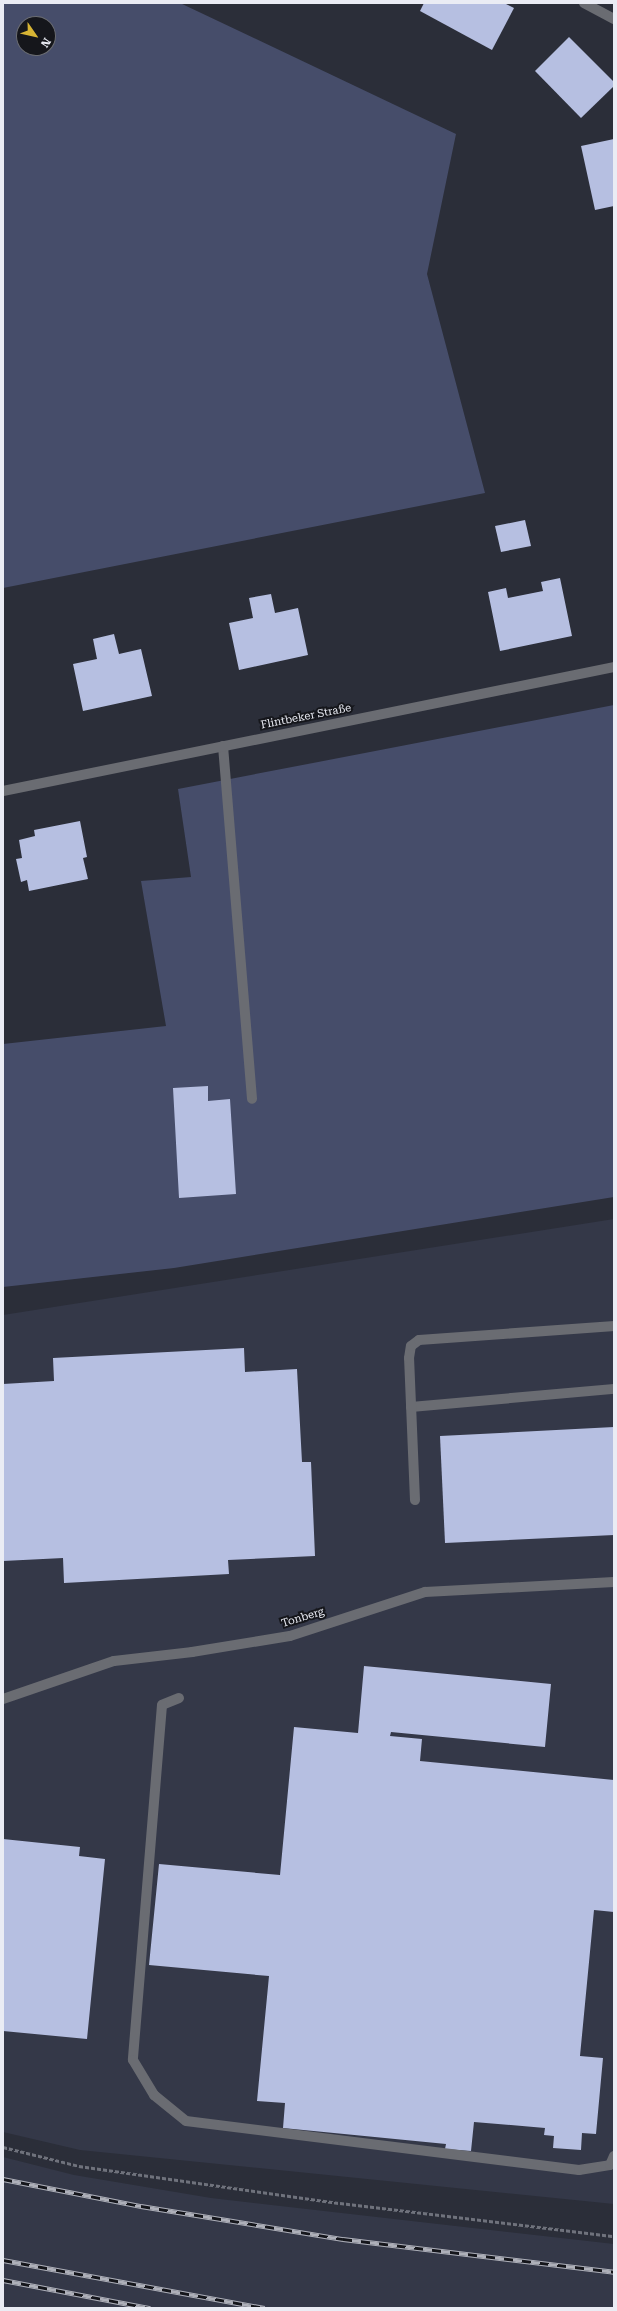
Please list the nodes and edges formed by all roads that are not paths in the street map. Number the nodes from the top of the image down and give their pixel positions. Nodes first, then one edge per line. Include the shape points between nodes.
1 (584, 3) edge
2 (614, 20) edge
3 (614, 667) edge
4 (223, 746) junction
5 (3, 791) edge
6 (252, 1099) dead end
7 (614, 1326) edge
8 (614, 1389) edge
9 (411, 1407) junction
10 (415, 1500) dead end
11 (614, 1582) edge
12 (179, 1698) dead end
13 (3, 1699) edge
14 (614, 2156) edge

1 - 2 street
3 - 4 street, Flintbeker Straße
4 - 5 street, Flintbeker Straße
4 - 6 street
7 - 9 street via 419,1340 411,1346 409,1358
8 - 9 street
9 - 10 street
11 - 13 street, Tonberg via 425,1592 290,1636 192,1652 114,1661
12 - 14 street via 162,1705 133,2060 154,2094 186,2121 579,2170 610,2165

